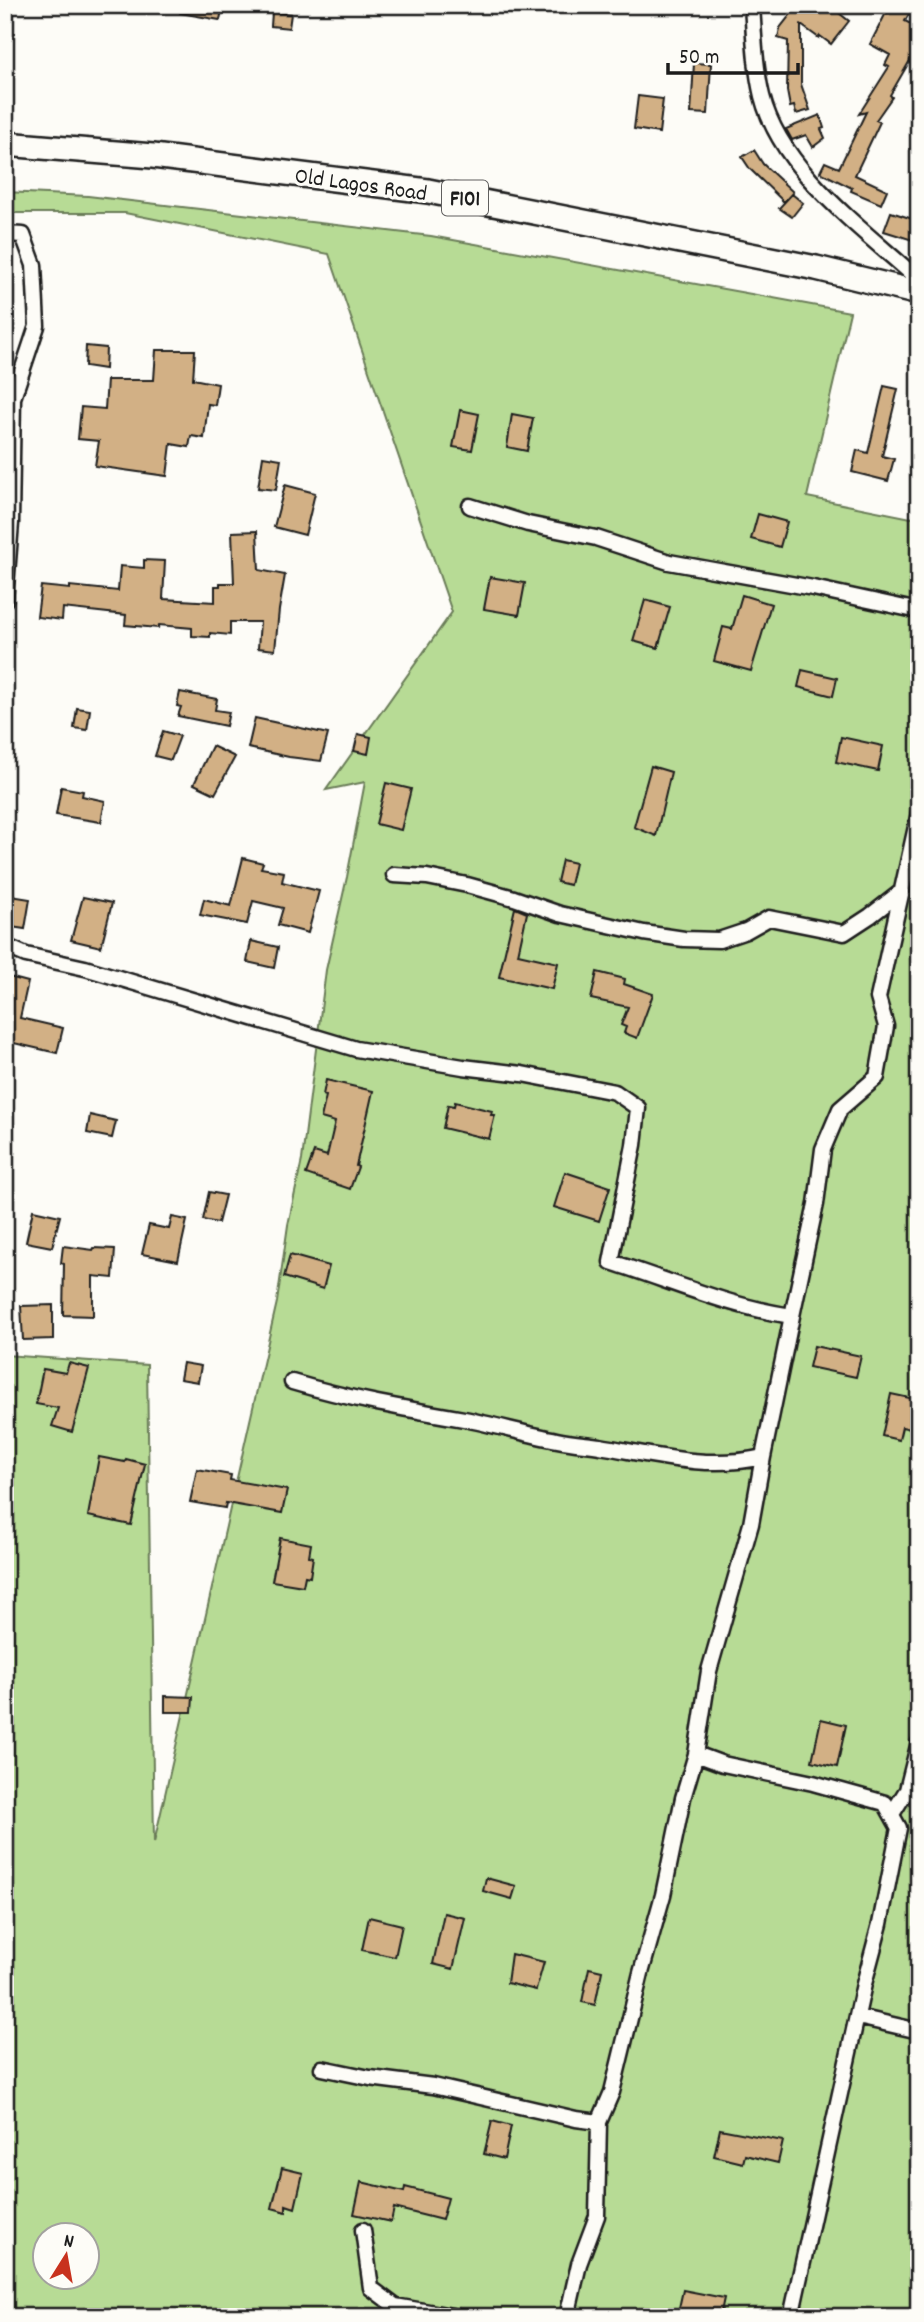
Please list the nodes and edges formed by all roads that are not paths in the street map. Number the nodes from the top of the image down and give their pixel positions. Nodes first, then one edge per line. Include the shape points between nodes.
1 (752, 5) edge
2 (5, 144) edge
3 (5, 234) edge
4 (916, 283) edge
5 (470, 506) dead end
6 (5, 600) edge
7 (919, 611) edge
8 (919, 813) edge
9 (394, 875) dead end
10 (902, 891) junction
11 (5, 946) edge
12 (792, 1316) junction
13 (292, 1382) dead end
14 (763, 1457) junction
15 (919, 1742) edge
16 (696, 1754) junction
17 (892, 1814) junction
18 (858, 2018) junction
19 (919, 2031) edge
20 (322, 2068) dead end
21 (599, 2122) junction
22 (363, 2230) dead end
23 (458, 2317) edge
24 (567, 2317) edge
25 (791, 2317) edge

1 - 4 street via 763,98 780,138 814,183
2 - 4 main road, Old Lagos Road / F101 via 153,156 428,191 816,268
3 - 6 street via 23,235 34,265 37,326 13,398
5 - 7 street via 669,562
8 - 10 street
9 - 10 street via 467,885 560,914 684,939 719,940 769,918 844,933
10 - 12 street via 878,998 886,1026 877,1077 841,1109 823,1149
11 - 12 street via 356,1049 615,1092 638,1108 611,1262 712,1296
12 - 14 street
13 - 14 street via 420,1413 642,1455 707,1463
14 - 16 street via 751,1524 709,1671
15 - 17 street via 907,1790
16 - 17 street via 885,1803
16 - 21 street via 612,2092
17 - 18 street via 899,1828
18 - 19 street
18 - 25 street
20 - 21 street via 433,2086
21 - 24 street via 597,2216 579,2264
22 - 23 street via 371,2288 395,2306

